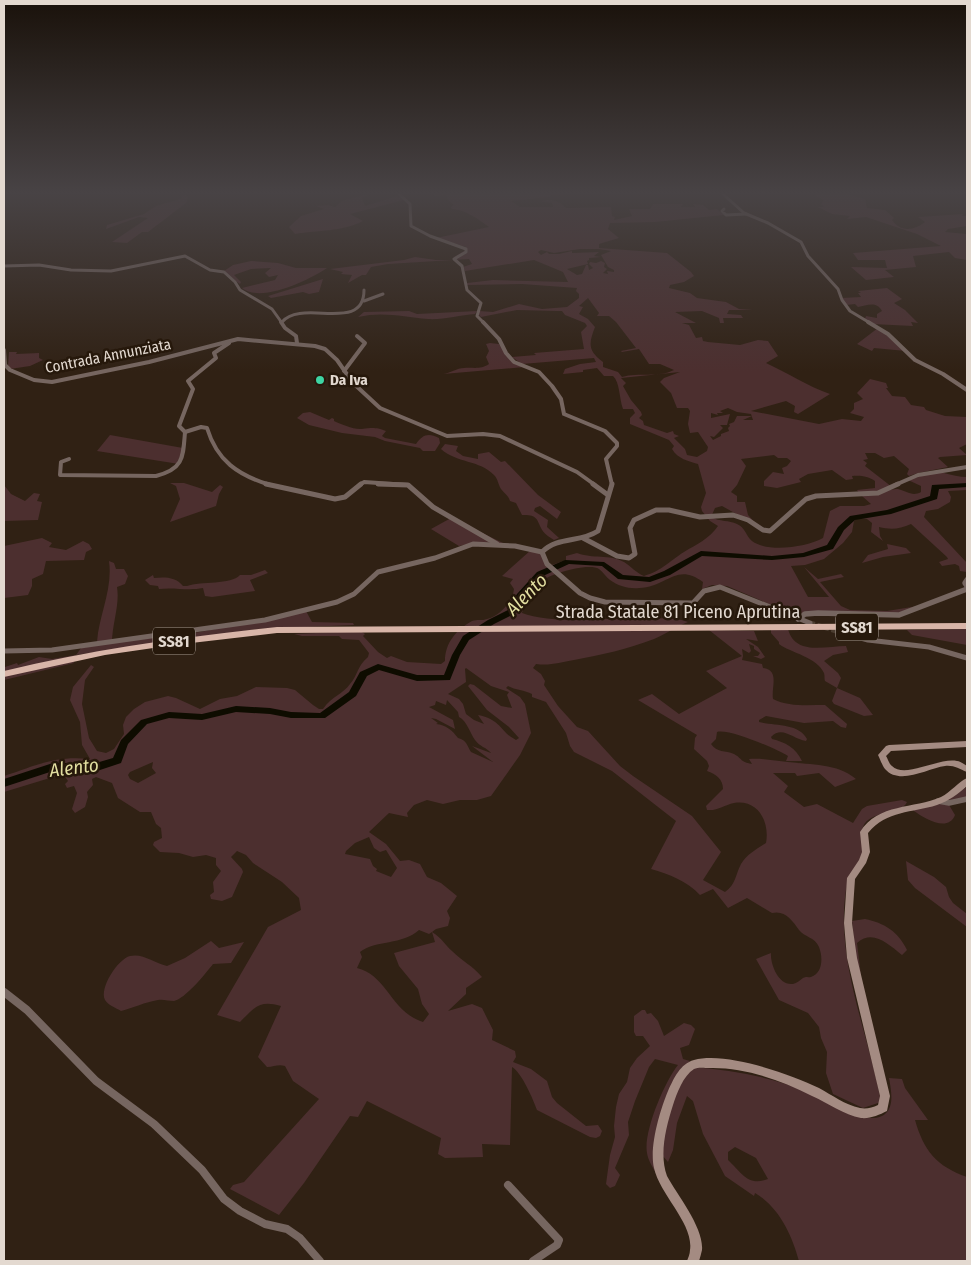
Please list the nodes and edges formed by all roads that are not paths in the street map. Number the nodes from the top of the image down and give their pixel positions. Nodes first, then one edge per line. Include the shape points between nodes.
1 (464, 253) edge
2 (807, 253) edge
3 (4, 266) edge
4 (364, 290) dead end
5 (383, 294) dead end
6 (364, 301) junction
7 (282, 322) junction
8 (357, 336) dead end
9 (236, 339) junction
10 (297, 343) junction
11 (4, 350) edge
12 (344, 371) junction
13 (967, 390) edge
14 (185, 432) junction
15 (69, 459) dead end
16 (967, 467) edge
17 (608, 495) junction
18 (582, 538) junction
19 (497, 544) junction
20 (542, 552) junction
21 (967, 580) edge
22 (967, 588) edge
23 (798, 619) junction
24 (810, 623) tunnel mouth
25 (967, 626) edge
26 (839, 632) tunnel mouth
27 (4, 651) edge
28 (967, 658) edge
29 (4, 674) edge
30 (967, 744) edge
31 (967, 769) edge
32 (967, 781) edge
33 (967, 799) edge
34 (938, 801) junction
35 (4, 992) edge
36 (508, 1185) dead end
37 (320, 1261) edge
38 (533, 1261) edge
39 (693, 1261) edge

1 - 17 street via 454,259 462,266 467,290 481,303 477,316 499,339 514,362 539,372 561,399 564,414 605,431 616,440 617,446 606,459 612,486
2 - 13 street via 838,289 850,311 888,334 916,360
3 - 7 street via 39,265 111,271 187,257 210,270 224,272 240,290 272,309
4 - 6 street
5 - 6 street
6 - 7 street via 343,314 295,313
7 - 10 street via 296,336
8 - 12 street via 365,344
9 - 10 street
9 - 11 street, Contrada Annunziata via 52,382 34,380 10,370 5,365
9 - 14 street via 216,350 216,358 188,381 193,389 179,422
10 - 12 street via 324,349
12 - 17 street via 353,384 380,408 447,436 500,436 577,472
14 - 15 street via 181,464 167,474 60,475 60,462
14 - 19 street via 207,428 212,445 225,462 252,478 281,488 335,499 345,497 364,482 408,485 433,507
16 - 18 street via 918,475 878,493 806,499 770,531 733,515 700,517 653,510 634,520 630,528 635,554 629,558 617,556
17 - 18 street via 598,531
18 - 20 street via 555,541
19 - 20 street
19 - 27 street via 466,546 442,556 387,569 378,572 354,594 342,600 265,620 52,650
20 - 23 street via 550,566 580,593 605,602 693,603 701,593 720,587
21 - 22 street
22 - 23 street via 899,615 818,613 805,614
23 - 24 street
25 - 29 highway, Strada Statale 81 Piceno Aprutina / SS81 via 277,630 180,640 42,664
26 - 28 street via 868,640 929,647
30 - 31 main road via 889,748 882,755 886,764 900,773 911,773 949,761
32 - 34 main road
33 - 34 street via 944,804
34 - 39 main road via 898,811 868,826 864,832 866,852 851,878 848,923 852,958 885,1096 883,1108 870,1113 857,1112 808,1088 725,1064 693,1066 675,1086 660,1141 659,1168 694,1231 696,1251
35 - 37 street via 27,1010 96,1081 154,1124 202,1170 224,1199 257,1219 287,1229 300,1238
36 - 38 street via 559,1240 557,1245

